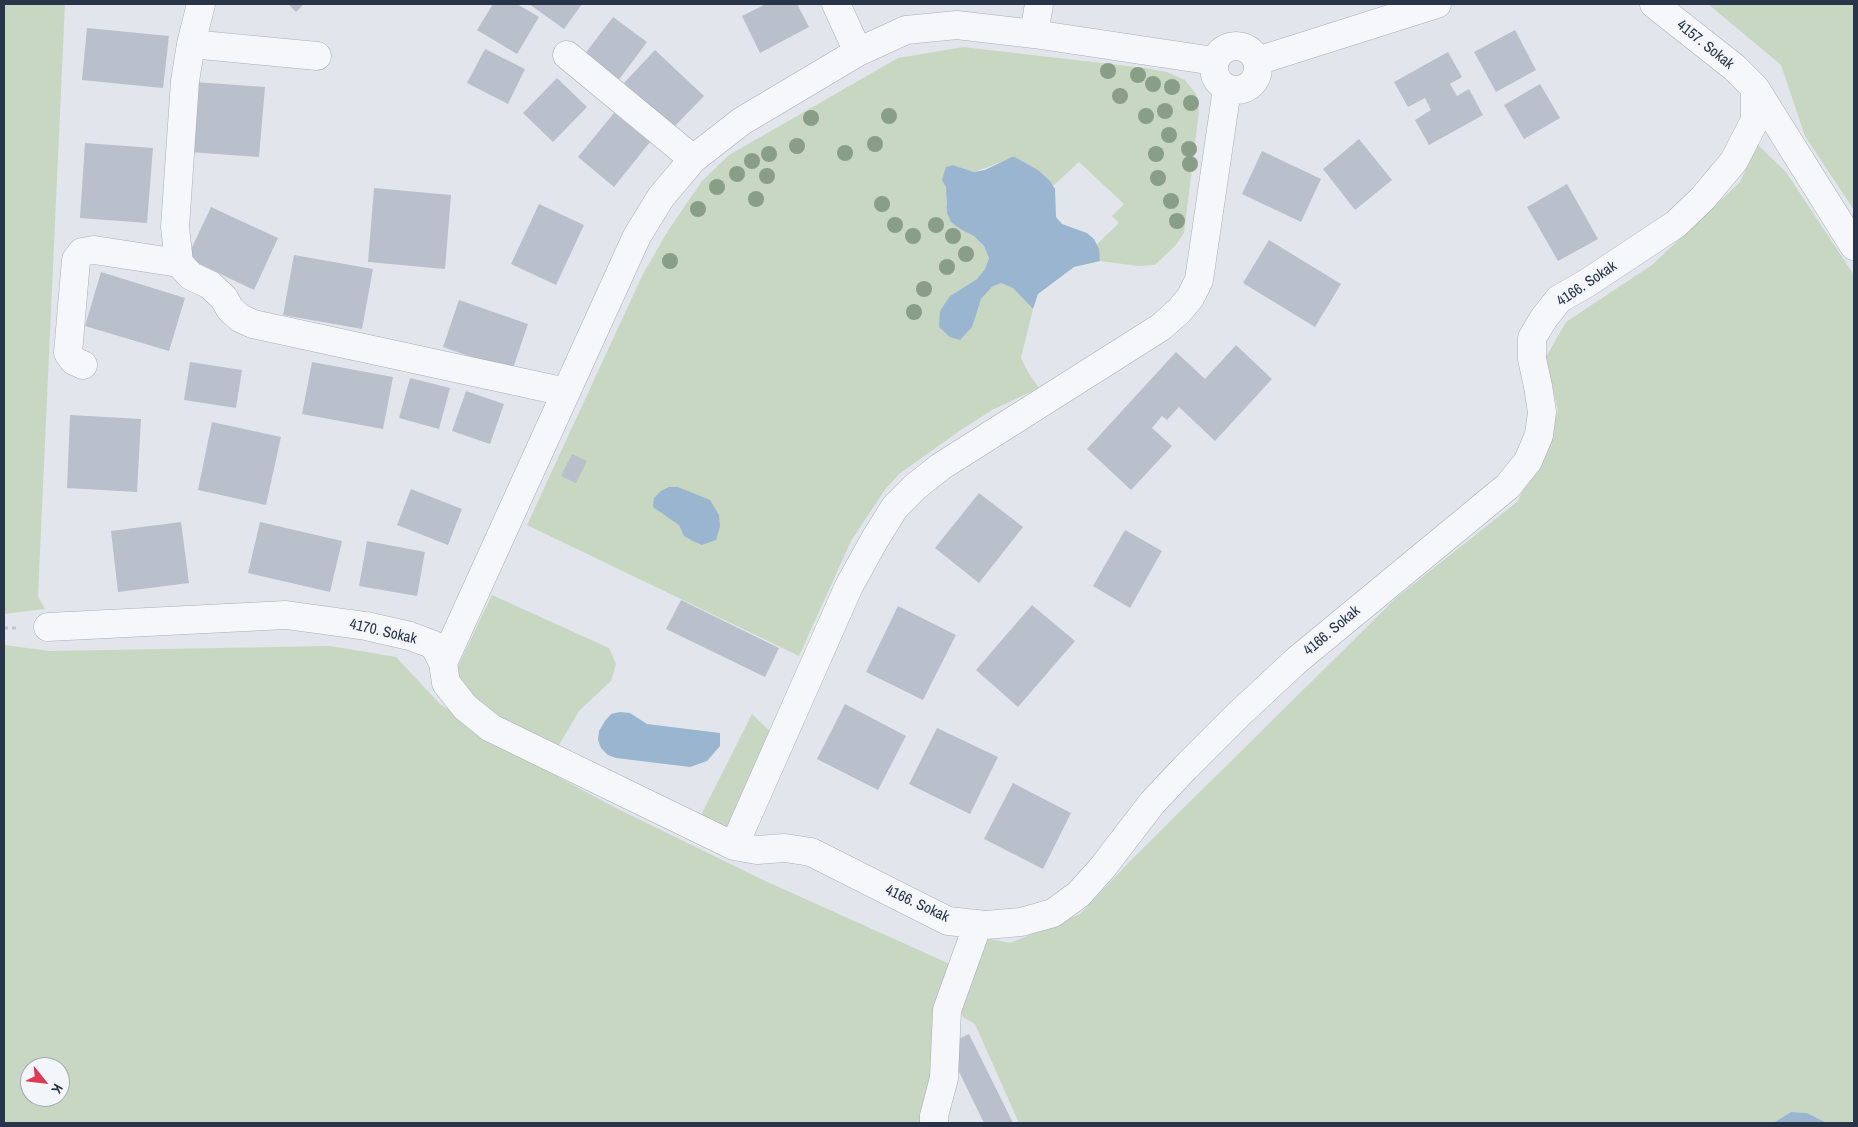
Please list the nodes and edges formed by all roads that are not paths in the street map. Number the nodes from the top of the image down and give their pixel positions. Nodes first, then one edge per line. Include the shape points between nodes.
1 (201, 4) edge
2 (836, 4) edge
3 (1039, 4) edge
4 (1437, 4) edge
5 (1654, 4) edge
6 (1034, 34) junction
7 (191, 44) junction
8 (858, 52) junction
9 (566, 55) dead end
10 (317, 56) dead end
11 (1214, 61) junction
12 (1257, 62) junction
13 (1754, 88) junction
14 (1226, 89) junction
15 (693, 159) junction
16 (1854, 246) edge
17 (179, 263) junction
18 (83, 365) dead end
19 (566, 392) junction
20 (48, 627) dead end
21 (443, 663) junction
22 (734, 846) junction
23 (978, 924) junction
24 (934, 1123) edge

1 - 7 street
2 - 8 street
3 - 6 street
4 - 12 street
5 - 13 street, 4157. Sokak
6 - 8 street via 957,25 923,28 906,30
6 - 11 street
7 - 10 street
7 - 17 street via 185,81 175,227
8 - 15 street via 742,121
9 - 15 street
11 - 12 street via 1220,52 1233,45 1248,49
11 - 14 street via 1216,79
12 - 14 street via 1253,82 1240,90
13 - 16 street, 4157. Sokak
13 - 23 street, 4166. Sokak via 1755,120 1734,161 1703,198 1676,224 1559,299 1544,318 1532,338 1532,359 1542,412 1539,435 1528,461 1508,486 1297,660 1239,714 1152,804 1080,894 1053,913 1037,918
14 - 22 street via 1199,280 1190,298 1161,327 940,467 895,507 849,586
15 - 19 street via 662,197 637,236
17 - 18 street via 94,250 82,252 76,260 68,354
17 - 19 street via 191,276 210,285 240,318 253,324
19 - 21 street
20 - 21 street, 4170. Sokak via 286,615 366,626 410,636 434,645
21 - 22 street, 4170. Sokak via 446,683 465,707 491,728
22 - 23 street, 4166. Sokak via 811,852 948,921
23 - 24 street via 947,1010 944,1078

